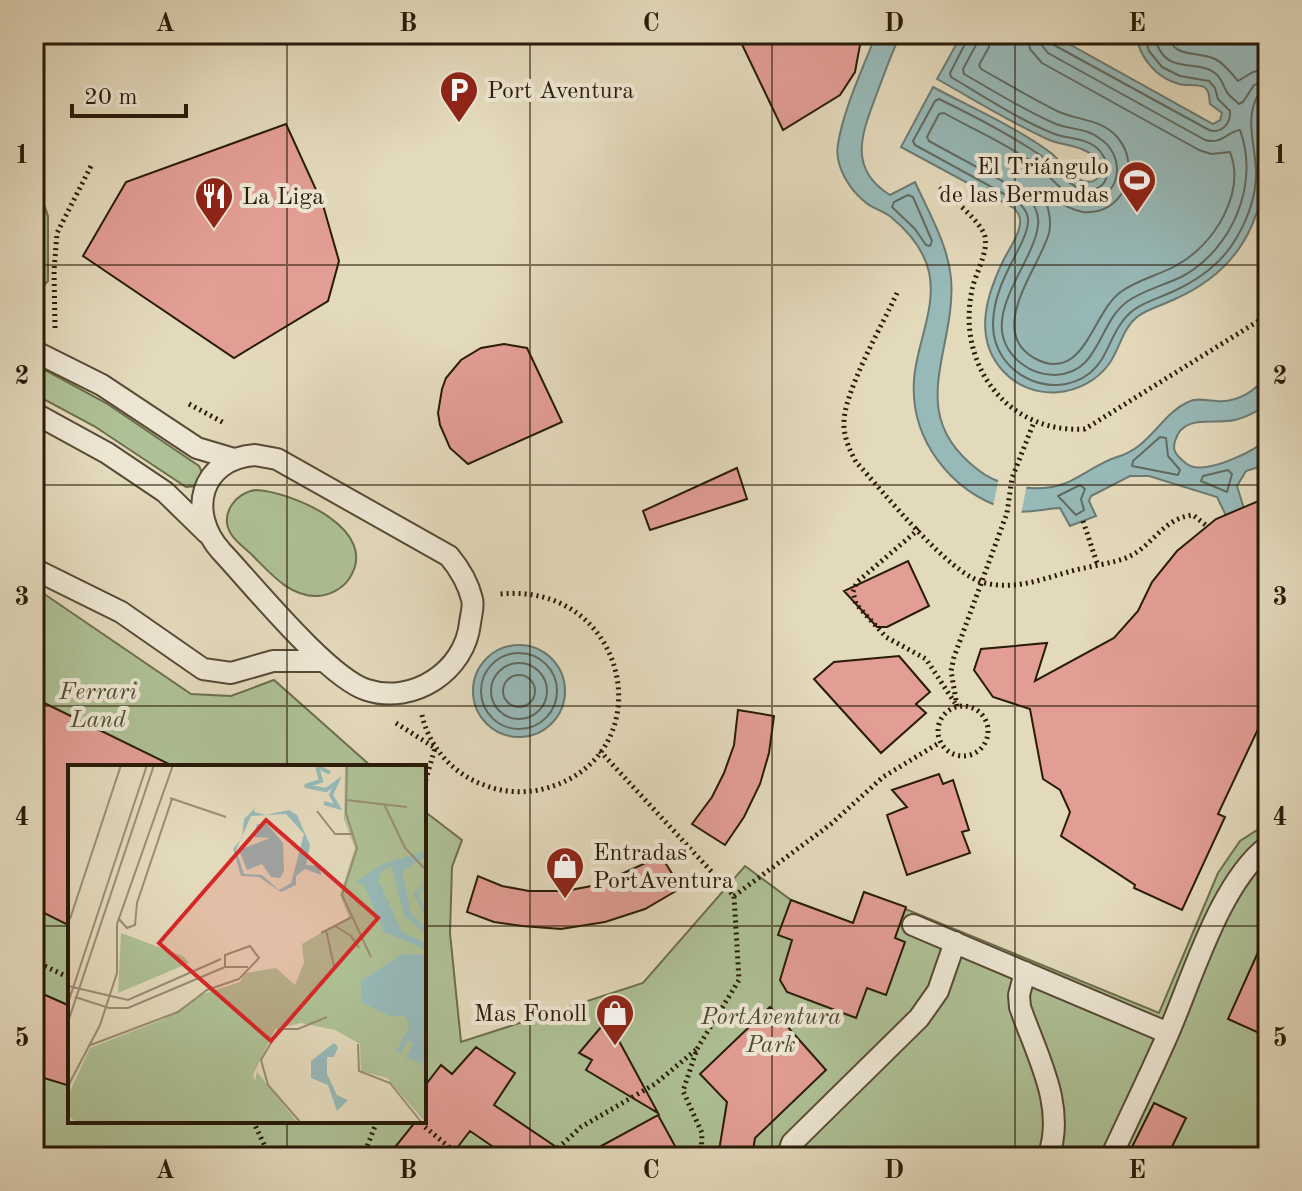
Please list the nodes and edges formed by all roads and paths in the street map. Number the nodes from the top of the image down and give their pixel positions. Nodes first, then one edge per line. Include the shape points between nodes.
1 (92, 164) dead end
2 (940, 187) dead end
3 (1259, 235) dead end
4 (1268, 238) edge
5 (897, 293) dead end
6 (1268, 315) edge
7 (55, 328) dead end
8 (34, 351) edge
9 (34, 413) edge
10 (1034, 422) junction
11 (234, 459) junction
12 (1083, 521) dead end
13 (1207, 526) dead end
14 (919, 529) junction
15 (207, 534) junction
16 (1097, 563) junction
17 (34, 569) edge
18 (981, 583) junction
19 (474, 602) junction
20 (324, 661) junction
21 (416, 691) junction
22 (957, 706) junction
23 (939, 743) junction
24 (435, 748) junction
25 (600, 751) junction
26 (426, 779) edge
27 (1268, 846) edge
28 (734, 896) junction
29 (913, 925) dead end
30 (955, 942) junction
31 (34, 961) edge
32 (1025, 972) junction
33 (68, 977) edge
34 (1168, 1033) junction
35 (697, 1049) junction
36 (254, 1123) edge
37 (376, 1123) edge
38 (425, 1127) dead end
39 (558, 1148) dead end
40 (270, 1157) edge
41 (363, 1157) edge
42 (461, 1157) edge
43 (701, 1157) edge
44 (787, 1157) edge
45 (1048, 1157) edge
46 (1111, 1157) edge

1 - 7 path via 57,233
2 - 10 path via 985,236 971,291 969,326 981,368 1002,400
3 - 4 path
5 - 14 path via 847,402 843,425 856,462
6 - 10 path via 1085,429
8 - 11 lane via 102,385 197,448
9 - 15 lane via 165,492
10 - 18 path
11 - 15 lane via 216,471 204,490
11 - 19 lane via 277,459 449,556
12 - 16 path
13 - 16 path via 1193,515 1184,516 1125,559
14 - 18 path via 952,564
14 - 22 path via 857,582 853,592 856,604 886,637 926,659
15 - 20 lane
16 - 18 path via 1019,586
17 - 20 lane via 121,612 203,669 231,673 273,661
18 - 22 path via 951,671
19 - 21 lane via 456,659
19 - 25 path via 520,592 544,596 567,605 602,637 613,659 618,706
20 - 21 lane via 363,689 389,694
21 - 24 path
22 - 23 path via 939,720
22 - 23 path via 979,711 986,720 986,742 968,757
23 - 28 path via 883,777 831,824
24 - 25 path via 471,780 517,792 564,782
24 - 26 path
25 - 28 path
27 - 34 lane via 1253,857 1216,917
28 - 35 path via 739,980
29 - 30 lane
30 - 32 lane
30 - 44 lane via 938,991 919,1018 792,1143
31 - 33 path
32 - 34 lane
32 - 45 lane via 1020,1007 1051,1092 1054,1122
34 - 46 lane
35 - 39 path via 655,1084 581,1127
35 - 43 path via 683,1091 702,1133
36 - 40 path
37 - 41 path
38 - 42 path

